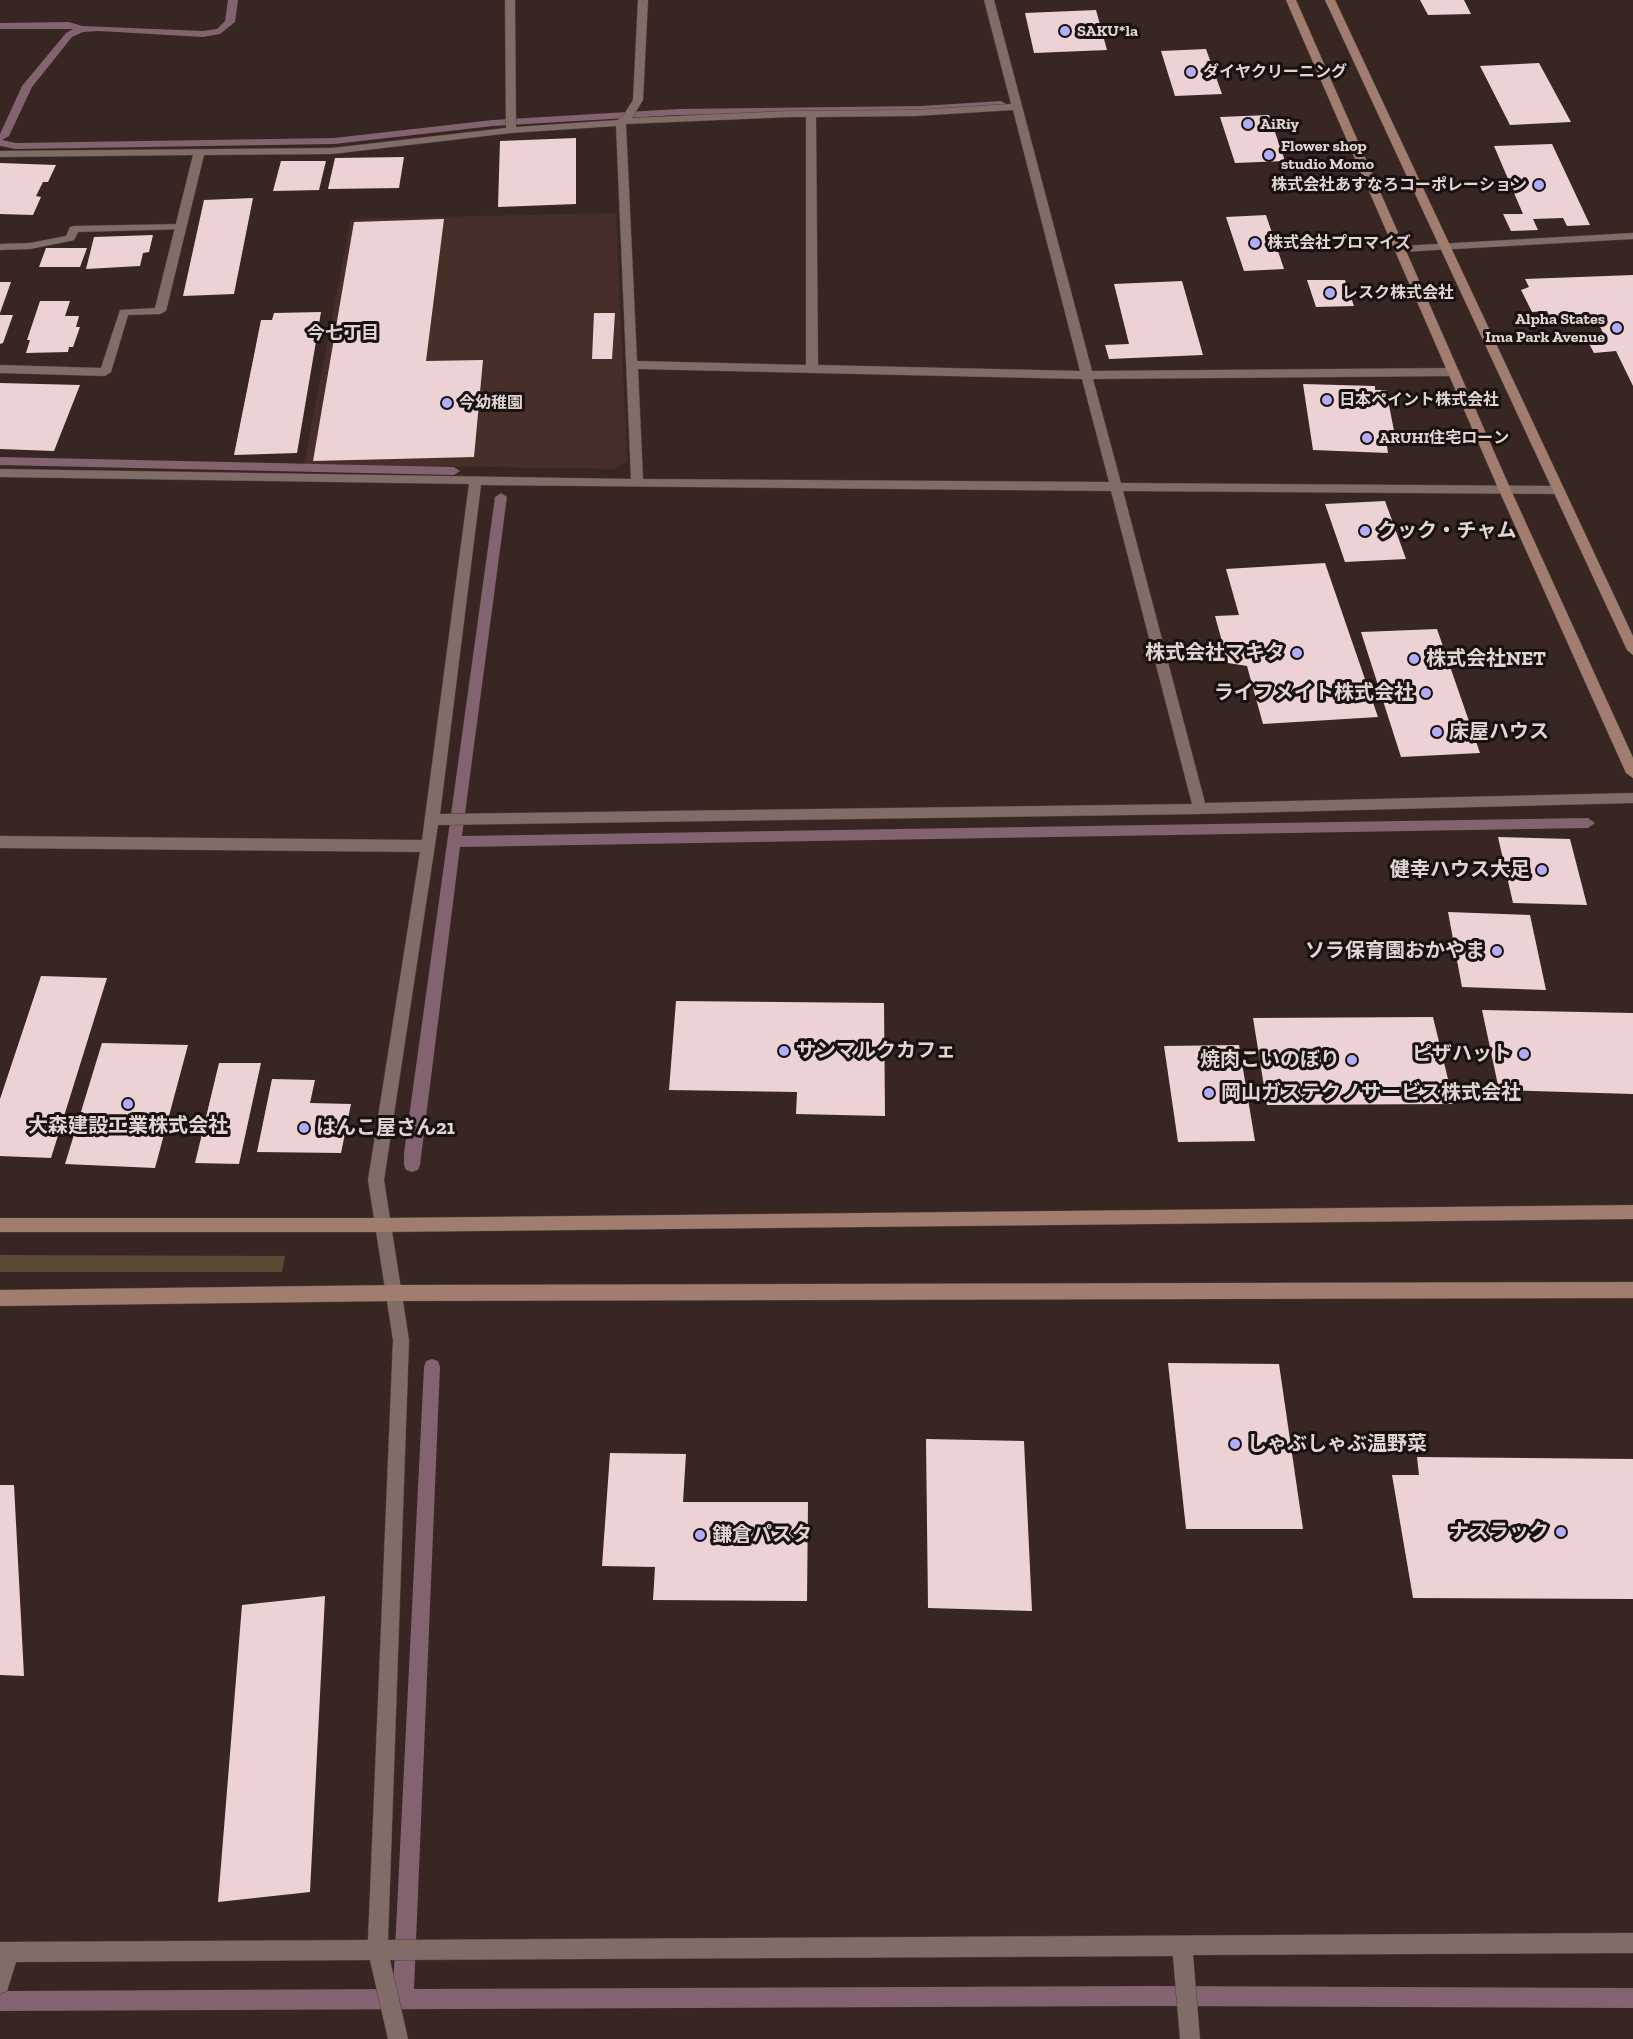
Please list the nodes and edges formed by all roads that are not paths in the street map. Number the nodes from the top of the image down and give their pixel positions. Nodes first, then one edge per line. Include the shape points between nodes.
1 (510, 0) edge
2 (643, 0) edge
3 (989, 0) edge
4 (1291, 0) edge
5 (1330, 0) edge
6 (1017, 107) junction
7 (811, 114) junction
8 (626, 118) junction
9 (511, 125) junction
10 (199, 153) junction
11 (0, 154) edge
12 (181, 227) junction
13 (1633, 236) edge
14 (1445, 246) junction
15 (0, 247) edge
16 (1401, 249) junction
17 (633, 365) junction
18 (0, 369) edge
19 (812, 369) junction
20 (1454, 372) junction
21 (1086, 375) junction
22 (0, 473) edge
23 (475, 481) junction
24 (637, 483) junction
25 (1115, 488) junction
26 (1503, 488) junction
27 (1557, 490) junction
28 (1633, 650) edge
29 (1633, 773) edge
30 (1633, 798) edge
31 (1200, 809) junction
32 (432, 820) junction
33 (0, 842) edge
34 (427, 846) junction
35 (1633, 1212) edge
36 (0, 1225) edge
37 (384, 1225) junction
38 (1633, 1290) edge
39 (394, 1293) junction
40 (0, 1298) edge
41 (1633, 1943) edge
42 (1182, 1947) junction
43 (396, 1951) junction
44 (4, 1953) edge
45 (1, 1982) edge
46 (1189, 2030) edge
47 (397, 2032) edge

1 - 9 street
2 - 8 street via 638,100
3 - 6 street
4 - 16 street
5 - 14 street
6 - 7 street
6 - 21 street
7 - 8 street
7 - 19 street
8 - 9 street
8 - 17 street
9 - 10 street via 332,151
10 - 11 street
10 - 12 street
12 - 15 street via 74,229 70,238
12 - 18 street via 160,312 124,312 105,372
13 - 14 street
14 - 16 street
14 - 27 street
16 - 20 street
17 - 19 street
17 - 24 street
19 - 21 street
20 - 21 street
20 - 26 street
21 - 25 street
22 - 23 street
23 - 24 street
23 - 32 street
24 - 25 street
25 - 26 street
25 - 31 street
26 - 27 street
26 - 29 street
27 - 28 street
30 - 31 street
31 - 32 street
32 - 34 street
33 - 34 street
34 - 37 street via 376,1180
35 - 37 street
36 - 37 street
37 - 39 street
38 - 39 street
39 - 40 street
39 - 43 street via 401,1341
41 - 42 street
42 - 43 street
42 - 46 street
43 - 44 street
43 - 47 street via 385,1980
44 - 45 street

